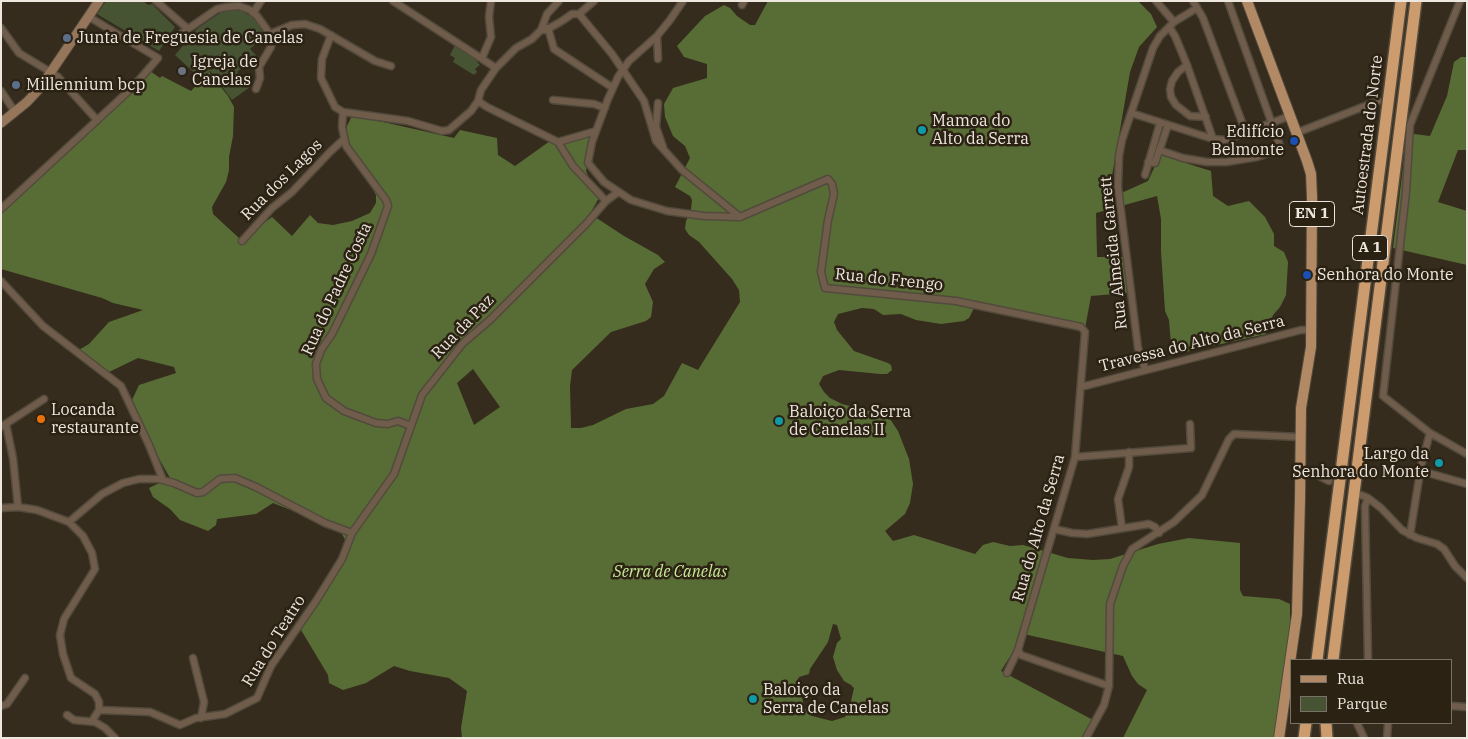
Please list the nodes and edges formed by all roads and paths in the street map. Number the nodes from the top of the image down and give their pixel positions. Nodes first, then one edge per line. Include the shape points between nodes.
1 (99, 1) edge
2 (156, 1) edge
3 (261, 1) edge
4 (393, 1) edge
5 (491, 1) edge
6 (559, 1) edge
7 (594, 1) edge
8 (683, 1) edge
9 (1156, 1) edge
10 (1193, 1) edge
11 (1228, 1) edge
12 (1247, 1) edge
13 (1401, 1) edge
14 (1416, 1) edge
15 (1460, 1) edge
16 (245, 5) edge
17 (1197, 8) junction
18 (253, 13) junction
19 (579, 14) junction
20 (89, 17) junction
21 (1174, 22) junction
22 (1169, 27) junction
23 (1, 28) edge
24 (188, 29) junction
25 (545, 29) junction
26 (270, 34) junction
27 (331, 35) junction
28 (657, 36) junction
29 (172, 40) dead end
30 (482, 58) junction
31 (658, 58) dead end
32 (1187, 65) junction
33 (391, 66) dead end
34 (496, 68) junction
35 (622, 71) junction
36 (50, 72) junction
37 (613, 88) junction
38 (256, 89) dead end
39 (1, 91) edge
40 (553, 100) dead end
41 (478, 101) junction
42 (1378, 101) dead end
43 (658, 102) dead end
44 (605, 108) junction
45 (15, 112) junction
46 (343, 112) junction
47 (1131, 114) junction
48 (1290, 116) junction
49 (1206, 117) junction
50 (97, 120) junction
51 (1, 123) edge
52 (1160, 123) junction
53 (1272, 123) junction
54 (1168, 125) junction
55 (596, 131) junction
56 (1296, 132) junction
57 (1246, 133) junction
58 (344, 139) junction
59 (1213, 139) junction
60 (558, 142) junction
61 (664, 150) junction
62 (1159, 150) junction
63 (1148, 162) junction
64 (1145, 175) dead end
65 (617, 193) junction
66 (606, 201) junction
67 (1, 209) edge
68 (740, 217) junction
69 (242, 241) dead end
70 (1, 281) edge
71 (1311, 330) junction
72 (1145, 369) junction
73 (1081, 387) junction
74 (44, 399) dead end
75 (1190, 424) dead end
76 (4, 425) edge
77 (411, 426) junction
78 (1430, 433) junction
79 (1300, 437) junction
80 (1129, 452) junction
81 (1467, 454) edge
82 (1075, 457) junction
83 (1421, 471) junction
84 (1300, 472) junction
85 (164, 480) junction
86 (1329, 480) dead end
87 (1467, 484) edge
88 (1361, 495) dead end
89 (1368, 498) junction
90 (18, 506) junction
91 (1, 508) edge
92 (69, 522) junction
93 (1122, 528) junction
94 (1054, 529) junction
95 (1158, 532) junction
96 (352, 533) junction
97 (1410, 536) junction
98 (1467, 578) edge
99 (1018, 650) junction
100 (193, 658) dead end
101 (1290, 659) edge
102 (1318, 659) edge
103 (1332, 659) edge
104 (1368, 659) edge
105 (1290, 662) edge
106 (1007, 673) dead end
107 (25, 678) dead end
108 (1109, 686) junction
109 (1, 706) edge
110 (1453, 706) edge
111 (1467, 707) edge
112 (99, 710) junction
113 (67, 715) dead end
114 (201, 718) junction
115 (92, 721) junction
116 (1306, 724) edge
117 (1312, 724) edge
118 (1326, 724) edge
119 (1357, 724) edge
120 (1388, 724) edge
121 (115, 738) edge
122 (1086, 738) edge
123 (1279, 738) edge
124 (1304, 738) edge
125 (1312, 738) edge
126 (1326, 738) edge
127 (1364, 738) edge
128 (1387, 738) edge

1 - 20 main road
2 - 24 street
3 - 18 street
4 - 30 street
5 - 30 street via 491,37
6 - 25 street via 547,14
7 - 19 street
8 - 28 street, Rua do Frengo
9 - 21 street
10 - 17 street
11 - 53 street
12 - 48 main road, EN 1
13 - 102 highway, Autoestrada do Norte / A 1
14 - 103 highway, Autoestrada do Norte / A 1
15 - 78 street via 1410,125 1406,192 1382,396
16 - 18 street
16 - 24 street via 217,9
17 - 21 street, Rua Almeida Garrett
17 - 57 street
18 - 26 street
19 - 25 street via 572,14
19 - 35 street
20 - 36 main road
20 - 50 street via 158,58 133,87
21 - 22 street, Rua Almeida Garrett
22 - 32 street
22 - 47 street, Rua Almeida Garrett via 1149,56
23 - 36 street via 19,53
24 - 29 street
25 - 34 street via 516,48
25 - 37 street via 554,49
26 - 27 street via 298,23
26 - 38 street via 271,47 259,67
27 - 33 street via 375,61
27 - 46 street via 322,59 321,78 335,107
28 - 31 street
28 - 35 street, Rua do Frengo via 629,60
30 - 34 street
32 - 49 street
32 - 49 street via 1172,81 1172,97 1176,105 1190,116
34 - 41 street via 481,90
35 - 37 street, Rua do Frengo
35 - 61 street via 644,101 656,141
36 - 45 main road
36 - 50 street
37 - 44 street, Rua do Frengo
39 - 45 street
40 - 44 street
41 - 46 street via 459,122 442,131 408,121
41 - 60 street
42 - 56 street
43 - 61 street via 656,127
44 - 55 street, Rua do Frengo
45 - 51 main road
46 - 58 street, Rua do Padre Costa
47 - 52 street
47 - 72 street, Rua Almeida Garrett via 1119,156 1118,188 1138,348
48 - 53 street
48 - 56 main road, EN 1
49 - 59 street
50 - 67 street
52 - 54 street
52 - 63 street
53 - 57 street
53 - 62 street via 1281,149 1257,157 1234,162 1207,162
54 - 59 street
54 - 62 street
55 - 60 street
55 - 65 street, Rua do Frengo via 588,163
56 - 71 main road, EN 1 via 1311,174
57 - 59 street via 1225,140
58 - 69 street, Rua dos Lagos
58 - 77 street, Rua do Padre Costa via 388,206 371,254 321,350 316,364 317,379 326,398 344,411 376,423 398,421
60 - 66 street via 573,166
61 - 68 street via 682,170
62 - 63 street via 1155,163
63 - 64 street
65 - 66 street, Rua da Paz
65 - 68 street, Rua do Frengo via 667,211
66 - 77 street, Rua da Paz via 490,320 463,342 422,395
68 - 73 street, Rua do Frengo via 828,179 834,194 821,272 825,288 956,301 1081,327 1086,332
70 - 85 street via 43,326 121,386
71 - 72 street, Travessa do Alto da Serra
71 - 79 main road, EN 1 via 1308,371 1300,408
72 - 73 street, Travessa do Alto da Serra
73 - 82 street, Rua do Alto da Serra
74 - 76 street
75 - 80 street via 1191,448
76 - 90 street via 13,458
77 - 96 street, Rua da Paz via 394,474
78 - 81 street
78 - 83 street
79 - 84 main road, EN 1
79 - 95 street via 1234,434 1202,495 1174,522
80 - 82 street
80 - 93 street via 1129,467 1118,499
82 - 94 street, Rua do Alto da Serra
83 - 87 street
83 - 97 street
84 - 86 street
84 - 101 main road, EN 1 via 1297,614
85 - 92 street via 138,479 123,483 102,494
85 - 96 street via 197,493 220,479 235,478
88 - 89 street
89 - 97 street
89 - 104 street via 1365,506
90 - 91 street
90 - 92 street
92 - 112 street via 83,536 95,569 64,619 60,635 63,654 71,678 94,694 100,702
93 - 94 street via 1087,534
93 - 95 street via 1149,524
94 - 99 street, Rua do Alto da Serra
95 - 108 street via 1132,548 1110,604
96 - 114 street, Rua do Teatro via 342,559 271,666 257,698 225,714
97 - 98 street via 1444,549
99 - 106 street, Rua do Alto da Serra
99 - 108 street via 1021,655
100 - 114 street via 204,702
105 - 123 main road, EN 1
107 - 109 street via 7,704
108 - 122 street via 1104,705
110 - 111 street
112 - 114 street, Rua do Teatro via 150,712 180,725
112 - 115 street
113 - 115 street via 74,720
115 - 121 street via 106,728
116 - 124 highway
117 - 125 highway
118 - 126 highway
119 - 127 street
120 - 128 street

